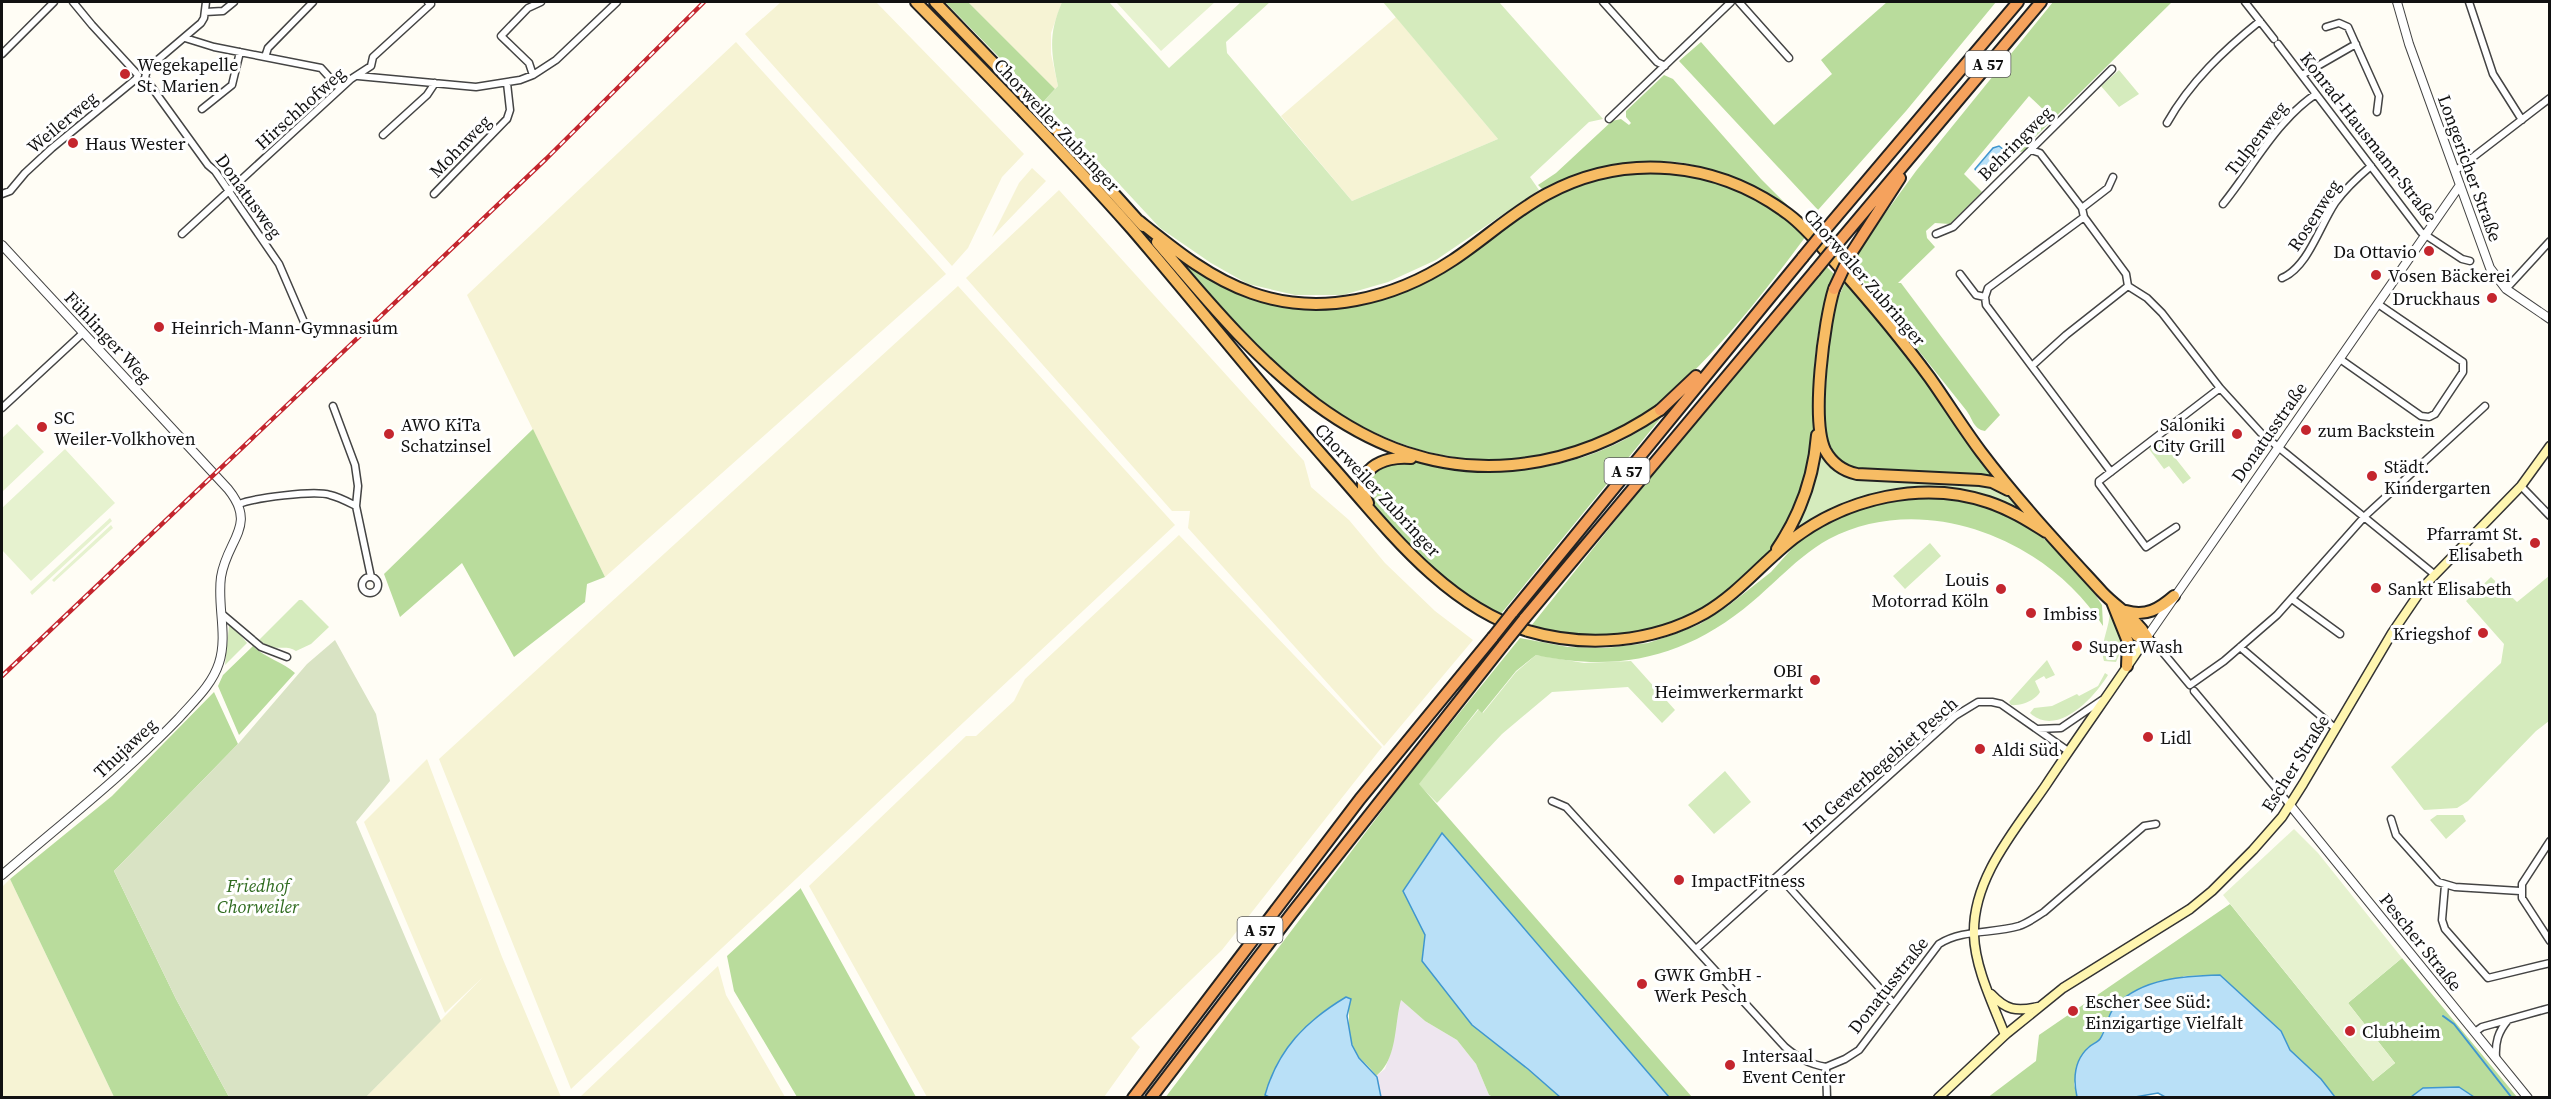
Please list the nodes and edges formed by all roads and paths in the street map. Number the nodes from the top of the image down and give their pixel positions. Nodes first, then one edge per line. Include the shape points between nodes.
1 (54, 2) edge
2 (73, 2) edge
3 (206, 2) edge
4 (234, 2) edge
5 (313, 2) edge
6 (428, 2) edge
7 (522, 2) edge
8 (541, 2) edge
9 (617, 2) edge
10 (916, 2) edge
11 (935, 2) edge
12 (1603, 2) edge
13 (1731, 2) edge
14 (1739, 2) edge
15 (2018, 2) edge
16 (2041, 2) edge
17 (2245, 2) edge
18 (2397, 2) edge
19 (2469, 2) edge
20 (528, 8) junction
21 (205, 12) junction
22 (2260, 21) junction
23 (2326, 27) dead end
24 (185, 38) junction
25 (2356, 44) junction
26 (240, 52) junction
27 (2, 54) edge
28 (265, 57) junction
29 (1789, 58) dead end
30 (1665, 66) junction
31 (2112, 69) dead end
32 (533, 75) junction
33 (2302, 75) junction
34 (358, 76) junction
35 (507, 83) junction
36 (435, 84) junction
37 (340, 89) junction
38 (2316, 94) junction
39 (2550, 98) edge
40 (202, 109) dead end
41 (2377, 112) dead end
42 (1609, 119) dead end
43 (2522, 120) junction
44 (2167, 123) dead end
45 (1935, 126) junction
46 (383, 135) dead end
47 (2031, 150) junction
48 (2371, 166) junction
49 (2455, 171) junction
50 (2113, 177) dead end
51 (2460, 185) junction
52 (230, 193) junction
53 (2, 194) edge
54 (434, 194) dead end
55 (2223, 204) dead end
56 (2082, 208) junction
57 (2084, 217) junction
58 (1139, 221) junction
59 (182, 234) dead end
60 (1936, 234) dead end
61 (2426, 235) junction
62 (2550, 241) edge
63 (2, 245) edge
64 (2470, 261) dead end
65 (1960, 274) dead end
66 (2282, 278) dead end
67 (2128, 286) junction
68 (2506, 289) junction
69 (1985, 297) junction
70 (2378, 304) junction
71 (2550, 319) edge
72 (1743, 329) junction
73 (83, 333) junction
74 (315, 334) dead end
75 (2340, 359) junction
76 (2033, 365) junction
77 (2220, 388) junction
78 (1820, 391) junction
79 (333, 406) dead end
80 (2485, 406) dead end
81 (2, 408) edge
82 (2550, 446) edge
83 (2280, 447) junction
84 (1435, 460) junction
85 (2110, 472) junction
86 (2521, 486) junction
87 (2013, 493) junction
88 (239, 504) junction
89 (356, 506) junction
90 (2365, 516) junction
91 (2550, 516) edge
92 (1385, 527) junction
93 (2176, 527) dead end
94 (2046, 532) junction
95 (1772, 556) junction
96 (2434, 574) junction
97 (371, 577) dead end
98 (2174, 596) junction
99 (2292, 599) junction
100 (2112, 601) junction
101 (2125, 610) junction
102 (222, 614) junction
103 (2340, 634) dead end
104 (2147, 637) junction
105 (2240, 647) junction
106 (287, 657) dead end
107 (2127, 666) junction
108 (2192, 688) junction
109 (2106, 697) junction
110 (2037, 728) junction
111 (2336, 729) junction
112 (2068, 751) junction
113 (1552, 801) dead end
114 (2290, 805) junction
115 (2391, 819) dead end
116 (2156, 824) dead end
117 (2550, 841) edge
118 (2, 875) edge
119 (1779, 876) junction
120 (2445, 885) junction
121 (2520, 891) junction
122 (1974, 933) junction
123 (2550, 941) edge
124 (1696, 949) junction
125 (2550, 963) edge
126 (1989, 992) junction
127 (1893, 1003) junction
128 (2041, 1006) junction
129 (2550, 1008) edge
130 (2508, 1020) junction
131 (2475, 1032) junction
132 (2005, 1035) junction
133 (2496, 1058) junction
134 (1826, 1067) junction
135 (1133, 1098) edge
136 (1151, 1098) edge
137 (1827, 1098) edge
138 (1938, 1098) edge
139 (2528, 1098) edge

1 - 27 street
2 - 53 street, Weilerweg via 138,75 52,148 10,191
3 - 21 street
4 - 21 street via 223,11
5 - 28 street via 268,48
6 - 34 street, Hirschhofweg via 431,4
7 - 20 street
8 - 20 street
9 - 32 street via 570,48
10 - 92 highway, Chorweiler Zubringer via 1028,115 1130,228
11 - 58 highway, Chorweiler Zubringer
12 - 30 street
13 - 30 street
14 - 29 street
15 - 72 highway, A 57, bridge
16 - 45 highway, A 57
17 - 22 street, Konrad-Hausmann-Straße
18 - 49 street, Longericher Straße
19 - 43 street via 2493,74
20 - 32 street via 501,36 529,63
21 - 24 street via 201,23
22 - 33 street, Konrad-Hausmann-Straße
22 - 44 street via 2221,53
23 - 25 street via 2339,23 2348,27
24 - 26 street
24 - 52 street, Donatusweg via 147,69 145,76
25 - 33 street
25 - 41 street via 2379,96
26 - 28 street
26 - 40 street via 232,85
28 - 37 street via 321,68
30 - 42 street
31 - 47 street, Behringweg
32 - 35 street
33 - 38 street, Konrad-Hausmann-Straße
34 - 36 street
34 - 37 street, Hirschhofweg
35 - 36 street via 476,87
35 - 54 street, Mohnweg via 507,119
36 - 46 street
37 - 52 street, Hirschhofweg
38 - 48 street, Konrad-Hausmann-Straße
38 - 55 street, Tulpenweg via 2273,135
39 - 43 street
43 - 49 street
45 - 78 highway, bridge via 1850,255 1834,289 1824,328
45 - 136 highway, A 57, bridge via 1524,619
47 - 56 street via 2040,153
47 - 60 street, Behringweg via 1953,227
48 - 61 street, Konrad-Hausmann-Straße
48 - 66 street, Rosenweg via 2337,200 2294,273
49 - 51 street, Longericher Straße
50 - 56 street via 2108,188
51 - 61 street, Donatusstraße
51 - 68 street, Longericher Straße via 2490,268
52 - 59 street, Hirschhofweg
52 - 74 street, Donatusweg via 279,264 304,322
56 - 57 street
57 - 67 street via 2126,274
57 - 69 street via 1988,288
58 - 84 highway, Chorweiler Zubringer via 1207,301 1274,370 1327,413 1374,441
58 - 87 highway, Chorweiler Zubringer via 1179,253 1252,293 1290,302 1336,303 1386,293 1426,276 1532,203 1581,179 1616,170 1654,167 1688,169 1727,180 1789,214 1818,243 1904,344
61 - 64 street, Konrad-Hausmann-Straße
61 - 70 street, Donatusstraße
62 - 68 street
63 - 73 street, Fühlinger Weg
65 - 69 street via 1976,295
67 - 76 street
67 - 77 street via 2162,312
68 - 71 street, Longericher Straße
69 - 76 street via 1986,305
70 - 75 street, Donatusstraße
70 - 75 street via 2463,362 2463,372 2435,414 2421,416
72 - 84 highway via 1660,410 1607,441 1553,459 1486,466
72 - 135 highway, A 57, bridge via 1360,799
73 - 81 street
73 - 88 street, Fühlinger Weg
75 - 83 street, Donatusstraße
76 - 85 street
77 - 83 street via 2249,422
77 - 85 street
78 - 87 highway via 1823,443 1843,469 1872,477 1987,481
78 - 95 highway via 1809,483
79 - 89 street via 355,465
80 - 90 street
82 - 86 main road, Escher Straße
83 - 90 street
83 - 98 street, Donatusstraße
84 - 92 highway via 1395,458 1371,469 1364,493
85 - 93 street via 2099,484 2146,547
86 - 91 street
86 - 96 main road, Escher Straße
87 - 94 highway, Chorweiler Zubringer
88 - 89 street via 328,494
88 - 102 street, Thujaweg via 242,519 221,577
89 - 97 street
90 - 96 street
90 - 99 street
92 - 95 highway, Chorweiler Zubringer via 1437,578 1480,608 1522,629 1572,640 1626,639 1682,624 1735,593
94 - 95 highway, Chorweiler Zubringer via 1988,502 1913,493 1843,510
94 - 100 highway, Chorweiler Zubringer
96 - 111 main road, Escher Straße via 2392,633
98 - 101 highway via 2148,613
98 - 104 street, Donatusstraße
99 - 103 street
99 - 105 street
100 - 101 highway, Chorweiler Zubringer
100 - 104 highway via 2134,633
100 - 107 highway via 2128,642
101 - 104 highway, Chorweiler Zubringer
102 - 106 street via 261,647
102 - 118 street, Thujaweg via 219,663 212,680 192,704 132,763
104 - 107 main road, Donatusstraße
104 - 108 street
105 - 108 street
105 - 111 street
107 - 109 main road, Donatusstraße
108 - 114 street
109 - 110 street, Donatusstraße via 2061,728
109 - 112 main road, Donatusstraße
110 - 112 street, Im Gewerbegebiet Pesch
110 - 119 street, Im Gewerbegebiet Pesch via 2001,704 1972,705 1902,762
111 - 114 main road, Escher Straße
112 - 122 main road, Donatusstraße via 1988,875 1978,897
113 - 124 street via 1566,807
114 - 128 main road, Escher Straße via 2253,850 2190,909 2063,988
114 - 131 street, Pescher Straße
115 - 120 street via 2396,835 2431,876
116 - 122 street via 2144,826 2031,920
117 - 121 street
119 - 124 street, Im Gewerbegebiet Pesch
119 - 127 street
120 - 121 street
120 - 125 street via 2445,929 2488,978
121 - 123 street
122 - 126 main road, Donatusstraße
122 - 127 street, Donatusstraße via 1959,934 1939,944
124 - 134 street via 1790,1052 1810,1064
126 - 128 main road via 2009,1009 2020,1011
126 - 132 main road, Donatusstraße
127 - 134 street, Donatusstraße via 1858,1050
128 - 132 main road, Escher Straße
129 - 130 street
130 - 131 street
130 - 133 street via 2495,1043
131 - 133 street, Pescher Straße
132 - 138 main road, Escher Straße
133 - 139 street, Pescher Straße
134 - 137 street

